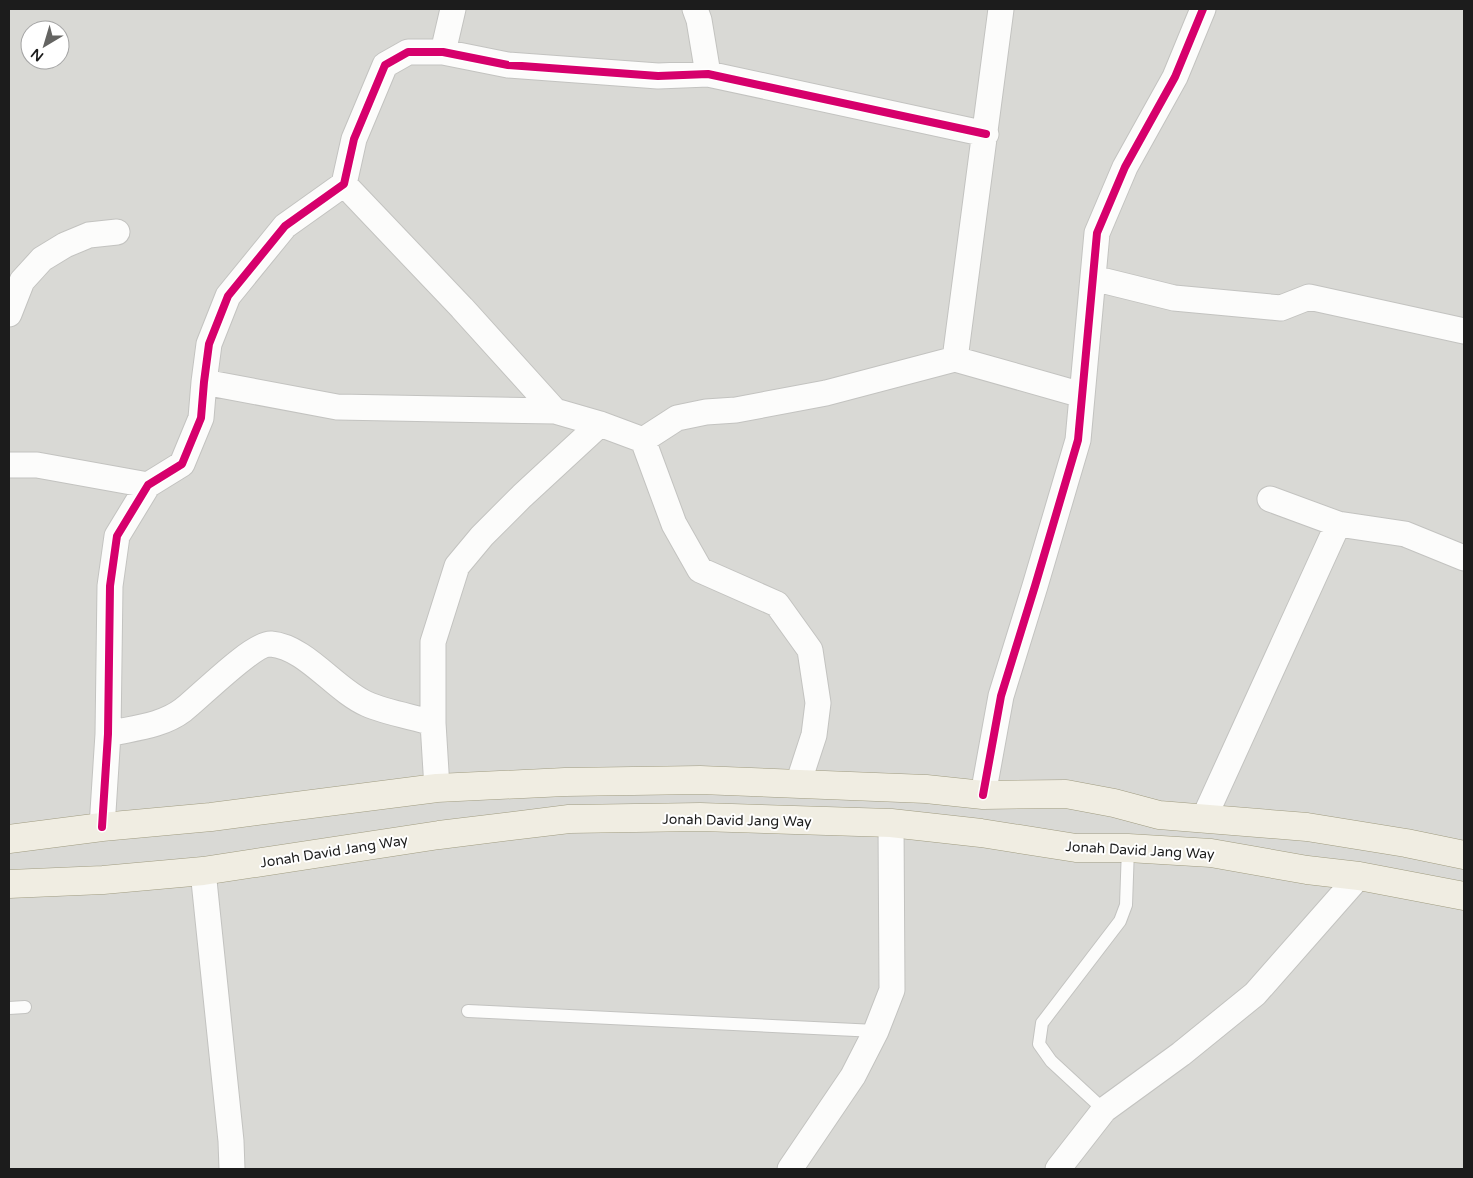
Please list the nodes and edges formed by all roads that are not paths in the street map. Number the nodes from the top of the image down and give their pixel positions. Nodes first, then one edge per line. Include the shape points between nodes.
1 (453, 9) edge
2 (695, 9) edge
3 (1001, 9) edge
4 (1203, 9) edge
5 (443, 52) junction
6 (708, 74) junction
7 (986, 134) junction
8 (344, 184) junction
9 (117, 232) dead end
10 (1093, 278) junction
11 (9, 314) edge
12 (1464, 331) edge
13 (955, 359) junction
14 (204, 382) junction
15 (1082, 396) junction
16 (555, 411) junction
17 (600, 424) junction
18 (643, 440) junction
19 (10, 462) edge
20 (148, 485) junction
21 (1270, 499) dead end
22 (1338, 524) junction
23 (1464, 558) edge
24 (433, 723) junction
25 (108, 734) junction
26 (798, 784) junction
27 (437, 788) junction
28 (983, 795) junction
29 (1204, 818) junction
30 (891, 823) junction
31 (102, 827) junction
32 (9, 839) edge
33 (1128, 848) junction
34 (1464, 855) edge
35 (203, 871) junction
36 (1359, 876) junction
37 (9, 884) edge
38 (1464, 896) edge
39 (25, 1007) dead end
40 (9, 1008) edge
41 (468, 1011) dead end
42 (876, 1030) junction
43 (1104, 1110) junction
44 (232, 1169) edge
45 (790, 1169) edge
46 (1058, 1169) edge

1 - 5 street
2 - 6 street via 700,20
3 - 7 street
4 - 10 street via 1175,77 1125,167 1098,233
5 - 6 street via 508,65 658,76
5 - 8 street via 408,52 385,65 354,139
6 - 7 street
7 - 13 street
8 - 14 street via 286,226 228,296 210,344
8 - 16 street
9 - 11 street via 89,236 42,259 22,281
10 - 12 street via 1174,298 1281,308 1309,297
10 - 15 street
13 - 15 street
13 - 18 street via 826,393 677,418
14 - 16 street via 337,407
14 - 20 street via 201,418 182,464
15 - 28 street via 1078,440 1001,696
16 - 17 street
17 - 18 street
17 - 24 street via 522,496 457,566 433,642
18 - 26 street via 674,524 700,570 777,604 810,650 818,703 814,735
19 - 20 street
20 - 25 street via 117,536 110,586
21 - 22 street
22 - 23 street via 1405,534
22 - 29 street
24 - 25 street via 367,704 292,650 269,644 250,652 182,711 162,722
24 - 27 street
25 - 31 street
26 - 27 main road via 700,780
26 - 28 main road via 926,789
27 - 31 main road via 211,817
28 - 29 main road via 1066,794 1158,815
29 - 34 main road via 1308,827
30 - 33 main road, Jonah David Jang Way via 1076,848
30 - 35 main road, Jonah David Jang Way via 700,818 569,819
30 - 42 street via 892,990
31 - 32 main road
33 - 36 main road, Jonah David Jang Way via 1211,853
33 - 43 lane via 1126,905 1120,920 1042,1023 1039,1044 1051,1061
35 - 37 main road, Jonah David Jang Way
35 - 44 street
36 - 38 main road, Jonah David Jang Way
36 - 43 street via 1255,994
39 - 40 lane
41 - 42 lane
42 - 45 street via 852,1076
43 - 46 street

